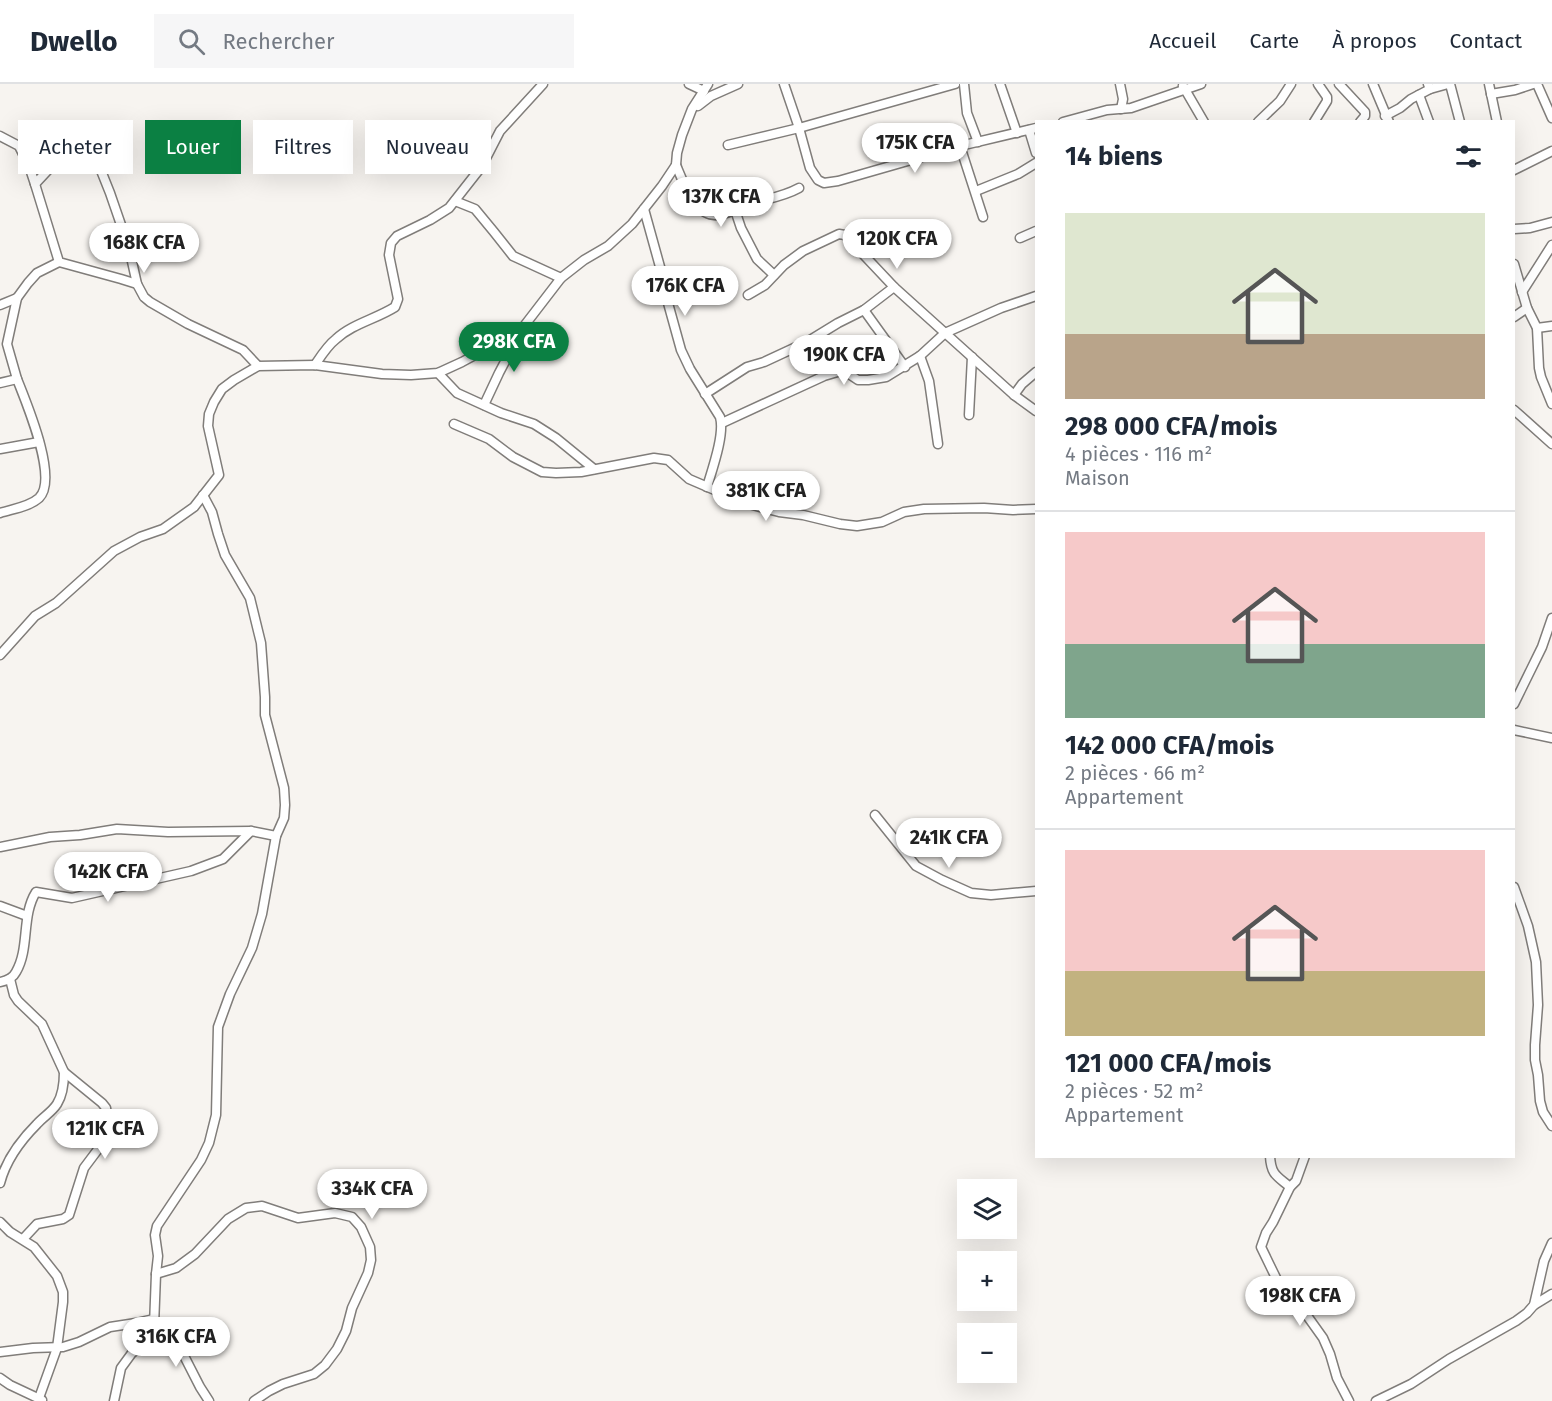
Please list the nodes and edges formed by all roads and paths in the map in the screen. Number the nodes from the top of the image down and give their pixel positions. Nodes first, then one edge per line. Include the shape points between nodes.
1 (543, 84) edge
2 (689, 84) edge
3 (738, 84) edge
4 (784, 84) edge
5 (955, 84) edge
6 (964, 84) edge
7 (1000, 84) edge
8 (1120, 84) edge
9 (1201, 84) edge
10 (1291, 84) edge
11 (1318, 84) edge
12 (1339, 84) edge
13 (1373, 84) edge
14 (1449, 84) edge
15 (1489, 84) edge
16 (1535, 84) edge
17 (1184, 86) edge
18 (706, 87) edge
19 (1429, 87) edge
20 (1491, 94) junction
21 (1419, 95) junction
22 (1121, 109) junction
23 (692, 110) junction
24 (1089, 118) edge
25 (1552, 118) edge
26 (1387, 119) edge
27 (1203, 120) edge
28 (1260, 120) edge
29 (1315, 120) edge
30 (1362, 120) edge
31 (1428, 120) edge
32 (1459, 120) edge
33 (1497, 120) edge
34 (799, 128) junction
35 (1033, 129) edge
36 (1017, 133) junction
37 (0, 136) edge
38 (978, 142) junction
39 (728, 145) dead end
40 (1035, 145) edge
41 (960, 147) junction
42 (1552, 151) edge
43 (1035, 164) edge
44 (676, 165) junction
45 (1515, 170) edge
46 (35, 184) junction
47 (799, 188) dead end
48 (976, 191) junction
49 (455, 201) junction
50 (644, 209) junction
51 (735, 210) junction
52 (983, 217) dead end
53 (1552, 222) edge
54 (1515, 229) edge
55 (1035, 231) edge
56 (1020, 238) dead end
57 (1552, 245) edge
58 (59, 262) junction
59 (1515, 268) edge
60 (774, 275) junction
61 (561, 278) junction
62 (137, 284) junction
63 (894, 287) junction
64 (1522, 292) junction
65 (748, 295) dead end
66 (1035, 296) edge
67 (17, 298) junction
68 (1024, 301) junction
69 (1035, 303) edge
70 (0, 305) edge
71 (1527, 308) junction
72 (864, 310) junction
73 (1515, 316) edge
74 (1552, 326) edge
75 (1537, 328) junction
76 (521, 330) junction
77 (945, 333) junction
78 (920, 357) junction
79 (972, 357) junction
80 (315, 365) junction
81 (258, 366) junction
82 (905, 367) junction
83 (438, 373) junction
84 (1035, 373) edge
85 (17, 379) junction
86 (0, 384) edge
87 (1550, 387) edge
88 (705, 394) junction
89 (1014, 395) junction
90 (1552, 404) edge
91 (484, 405) junction
92 (1035, 410) edge
93 (1515, 411) edge
94 (969, 416) dead end
95 (722, 423) junction
96 (454, 424) dead end
97 (39, 442) junction
98 (938, 444) dead end
99 (1552, 444) edge
100 (0, 449) edge
101 (594, 469) junction
102 (707, 487) junction
103 (203, 495) junction
104 (1035, 509) edge
105 (0, 513) edge
106 (1552, 618) edge
107 (0, 656) edge
108 (1515, 702) edge
109 (1515, 730) edge
110 (1552, 738) edge
111 (875, 815) dead end
112 (251, 831) junction
113 (276, 836) junction
114 (0, 847) edge
115 (1515, 889) edge
116 (1035, 891) edge
117 (0, 906) edge
118 (27, 916) junction
119 (10, 979) junction
120 (0, 982) edge
121 (64, 1072) junction
122 (1552, 1126) edge
123 (1270, 1158) edge
124 (1304, 1158) edge
125 (0, 1167) edge
126 (1, 1180) edge
127 (1290, 1187) junction
128 (0, 1222) edge
129 (23, 1239) junction
130 (1552, 1243) edge
131 (156, 1274) junction
132 (1552, 1294) edge
133 (1534, 1305) junction
134 (154, 1322) junction
135 (57, 1348) junction
136 (0, 1352) edge
137 (0, 1378) edge
138 (41, 1400) edge
139 (114, 1401) edge
140 (209, 1401) edge
141 (254, 1401) edge
142 (1349, 1401) edge
143 (1376, 1401) edge

1 - 49 street via 500,130 482,166
2 - 18 street
3 - 23 street
4 - 34 street
5 - 34 street
6 - 38 street
7 - 36 street
8 - 22 street
9 - 17 street
10 - 28 street
11 - 29 street via 1327,101
12 - 30 street via 1365,112
13 - 26 street
14 - 19 street
14 - 32 street
15 - 20 street
16 - 20 street
16 - 25 street
17 - 22 street via 1142,105
17 - 27 street
18 - 23 street
19 - 21 street
20 - 33 street
21 - 26 street
21 - 31 street
22 - 24 street
23 - 44 street
34 - 39 street
34 - 41 street via 810,168 824,183
35 - 36 street
35 - 40 street
36 - 38 street
37 - 46 street via 19,146
38 - 41 street
41 - 48 street
42 - 45 street
43 - 48 street
44 - 50 street
44 - 51 street via 688,194 703,212 721,215
46 - 58 street
46 - 62 street via 49,169 78,159 96,158 129,249
47 - 51 street
48 - 52 street
49 - 61 street via 475,209 513,256
49 - 80 street via 391,243 389,255 398,299 395,307 348,330 323,352
50 - 61 street via 608,246
50 - 88 street via 681,350
51 - 60 street via 757,259
53 - 54 street
55 - 56 street
57 - 64 street
58 - 62 street
58 - 67 street via 38,273
59 - 64 street
60 - 63 street via 803,251 839,234
60 - 65 street
61 - 76 street
62 - 81 street via 150,302 243,350
63 - 72 street
63 - 77 street
64 - 71 street
66 - 68 street
67 - 70 street
67 - 85 street via 7,344
68 - 69 street
68 - 77 street
71 - 73 street
71 - 75 street
72 - 82 street
72 - 88 street via 807,342 747,367
74 - 75 street
75 - 87 street via 1539,368
76 - 83 street
76 - 91 street
77 - 78 street
77 - 79 street
78 - 82 street
78 - 98 street via 929,381
79 - 89 street
79 - 94 street
80 - 81 street
80 - 83 street via 382,374
81 - 103 street via 222,389 213,402 208,426 219,475
82 - 95 street via 886,377 868,380 858,380 841,371 824,376
83 - 91 street via 457,393
84 - 89 street
85 - 86 street
85 - 97 street
87 - 90 street
88 - 95 street
89 - 92 street
91 - 101 street via 534,424
93 - 99 street
95 - 102 street
96 - 101 street via 489,439 542,472
97 - 100 street
97 - 105 street via 45,469 41,497
101 - 102 street via 654,458 668,460 689,479
102 - 104 street via 779,512 857,526 924,509
103 - 107 street via 194,507 163,529 114,551 63,597 35,616
103 - 113 street via 225,555 250,598 261,643 265,715 284,788 284,818
106 - 108 street
109 - 110 street
111 - 116 street via 916,866 942,880 971,893
112 - 113 street
112 - 114 street via 117,829
112 - 118 street via 223,859 191,871 72,898 36,892
113 - 131 street via 252,948 218,1027 216,1115 209,1143 157,1226
115 - 122 street via 1536,962 1535,1060 1540,1101
117 - 118 street
118 - 119 street via 22,954
119 - 120 street
119 - 121 street via 18,1001 42,1024
121 - 126 street via 56,1106 14,1150
121 - 129 street via 106,1108 105,1134 84,1168 69,1215 38,1224
123 - 127 street via 1275,1175
124 - 127 street
125 - 126 street
127 - 142 street via 1262,1247 1277,1280 1323,1338 1336,1378
128 - 129 street
129 - 135 street via 34,1247 61,1286 63,1302
130 - 133 street
131 - 134 street
131 - 141 street via 176,1268 228,1219 246,1208 262,1206 298,1218 335,1213 352,1217 361,1227 371,1260 337,1349 314,1374 283,1384
132 - 133 street
133 - 143 street via 1516,1321
134 - 135 street via 110,1327
134 - 139 street via 148,1341 121,1368
134 - 140 street via 178,1344
135 - 136 street
135 - 138 street
137 - 138 street

